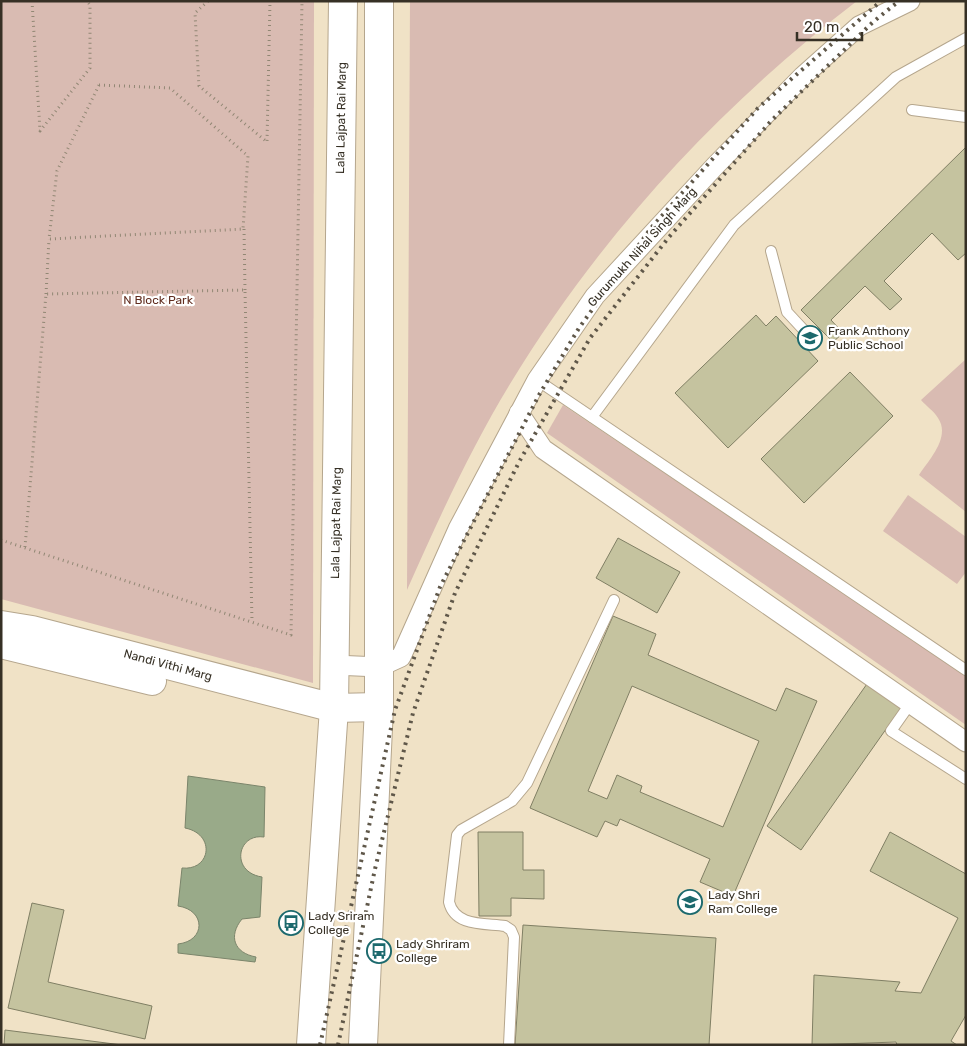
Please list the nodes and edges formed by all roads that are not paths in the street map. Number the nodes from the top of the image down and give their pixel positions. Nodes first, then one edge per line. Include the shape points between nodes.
1 (343, 1) edge
2 (379, 1) edge
3 (910, 1) edge
4 (966, 38) edge
5 (912, 110) dead end
6 (966, 117) edge
7 (771, 251) dead end
8 (339, 253) junction
9 (379, 254) junction
10 (379, 317) junction
11 (338, 318) junction
12 (813, 340) dead end
13 (537, 380) junction
14 (520, 413) junction
15 (592, 417) junction
16 (614, 600) dead end
17 (1, 625) edge
18 (1, 644) edge
19 (334, 665) junction
20 (379, 668) junction
21 (966, 670) edge
22 (910, 704) junction
23 (379, 716) junction
24 (333, 717) junction
25 (966, 742) edge
26 (966, 778) edge
27 (311, 1045) edge
28 (363, 1045) edge
29 (509, 1045) edge

1 - 8 main road, Lala Lajpat Rai Marg
2 - 9 main road
3 - 13 street, Gurumukh Nihal Singh Marg via 859,26 803,76 595,296
4 - 15 lane via 896,77 734,225
5 - 6 lane
7 - 12 lane via 788,312
8 - 9 main road
8 - 11 main road, Lala Lajpat Rai Marg
9 - 10 main road
10 - 11 main road
10 - 20 main road
11 - 19 main road, Lala Lajpat Rai Marg
13 - 14 street, Gurumukh Nihal Singh Marg
13 - 15 lane
14 - 20 street, Gurumukh Nihal Singh Marg via 458,529 401,657
14 - 22 street via 543,449
15 - 21 lane
16 - 29 lane via 527,783 512,801 461,830 455,842 449,902 451,911 464,920 506,926 514,937
17 - 24 main road, Nandi Vithi Marg via 32,630
18 - 24 main road, Nandi Vithi Marg
19 - 20 street
19 - 24 main road, Lala Lajpat Rai Marg
20 - 23 main road
22 - 25 street
22 - 26 lane via 891,731
23 - 24 main road
23 - 28 main road
24 - 27 main road, Lala Lajpat Rai Marg

